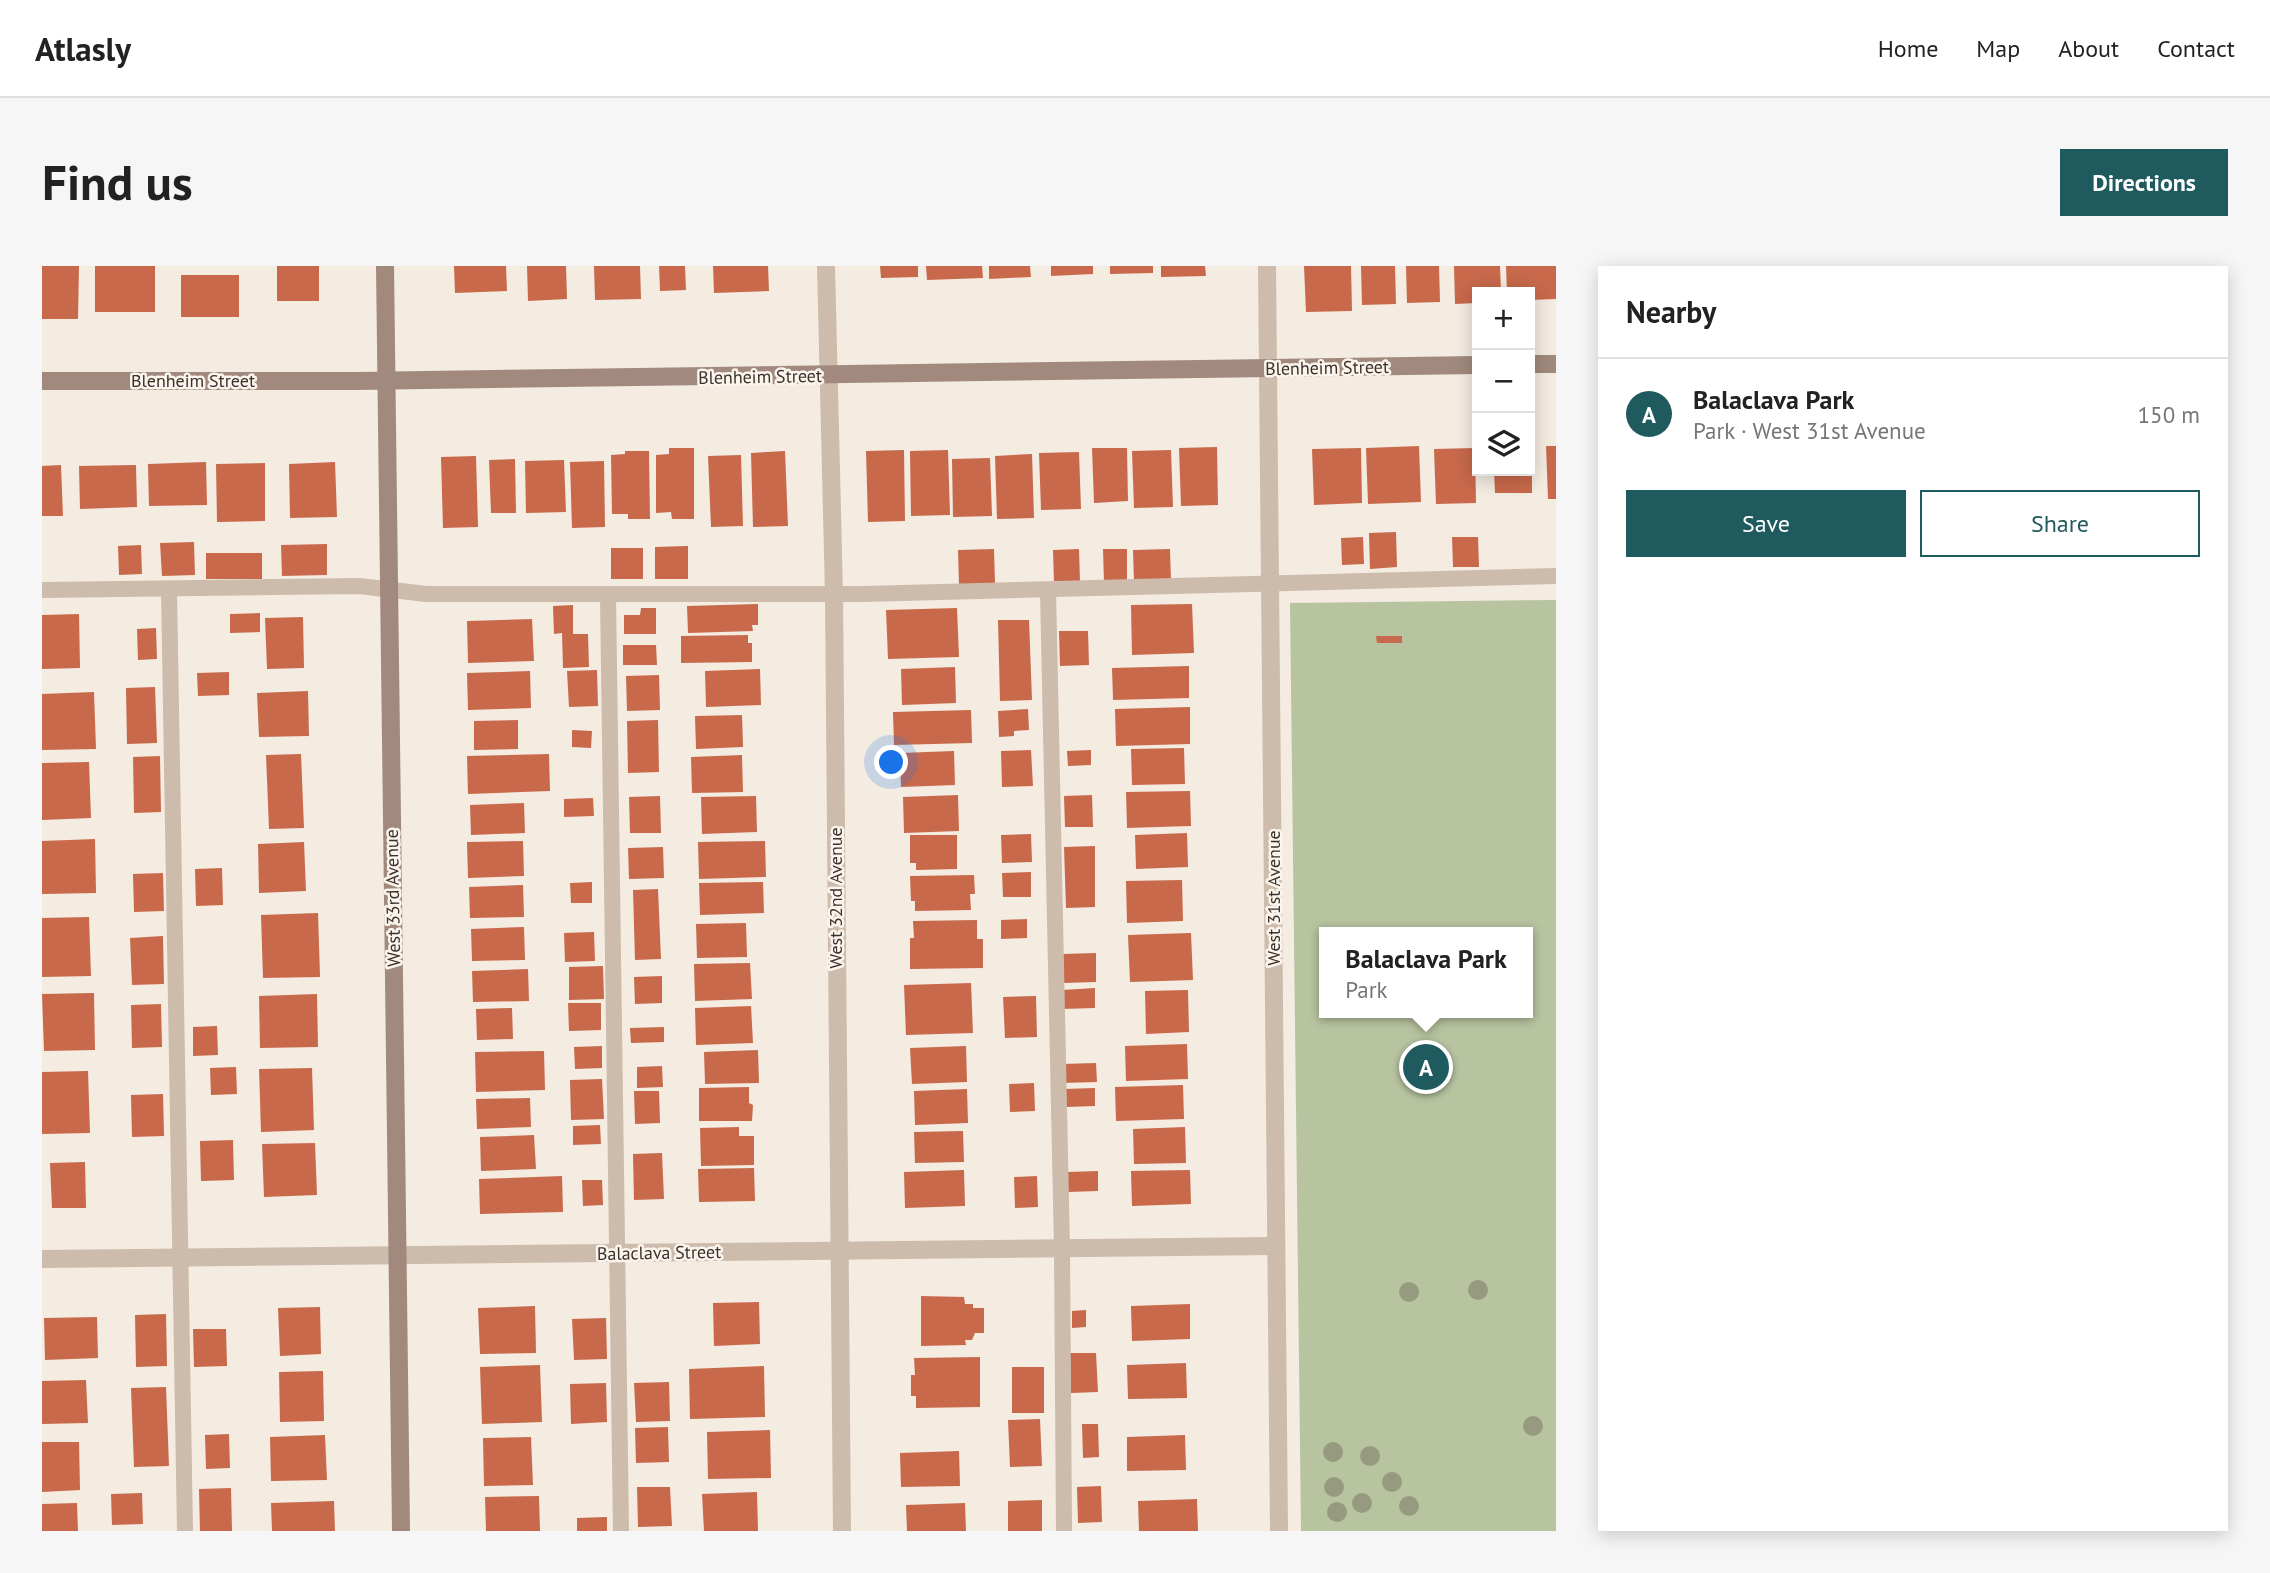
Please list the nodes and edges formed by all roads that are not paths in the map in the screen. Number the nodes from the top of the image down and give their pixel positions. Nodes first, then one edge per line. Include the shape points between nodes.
1 (386, 266) edge
2 (826, 266) edge
3 (1268, 266) edge
4 (1556, 364) edge
5 (1472, 365) edge
6 (1535, 365) edge
7 (1268, 369) junction
8 (828, 376) junction
9 (42, 381) edge
10 (387, 381) junction
11 (1556, 576) edge
12 (1272, 582) junction
13 (169, 589) junction
14 (42, 590) edge
15 (389, 590) junction
16 (1048, 590) junction
17 (608, 594) junction
18 (834, 594) junction
19 (1276, 1246) junction
20 (1062, 1248) junction
21 (839, 1251) junction
22 (618, 1253) junction
23 (397, 1255) junction
24 (179, 1258) junction
25 (42, 1259) edge
26 (184, 1531) edge
27 (401, 1531) edge
28 (621, 1531) edge
29 (842, 1531) edge
30 (1064, 1531) edge
31 (1279, 1531) edge

1 - 10 street, West 33rd Avenue
2 - 8 street, West 32nd Avenue
3 - 7 street, West 31st Avenue
4 - 6 street
5 - 7 street, Blenheim Street
7 - 8 street, Blenheim Street
7 - 12 street, West 31st Avenue
8 - 10 street, Blenheim Street
8 - 18 street, West 32nd Avenue
9 - 10 street, Blenheim Street
10 - 15 street, West 33rd Avenue
11 - 12 lane
12 - 16 lane
12 - 19 street, West 31st Avenue
13 - 14 lane
13 - 15 lane via 359,586
13 - 24 lane
15 - 17 lane
15 - 23 street, West 33rd Avenue
16 - 18 lane
16 - 20 lane
17 - 18 lane
17 - 22 lane
18 - 21 street, West 32nd Avenue
19 - 20 street, Balaclava Street
19 - 31 street, West 31st Avenue
20 - 21 street, Balaclava Street
20 - 30 lane
21 - 22 street, Balaclava Street
21 - 29 street, West 32nd Avenue
22 - 23 street, Balaclava Street
22 - 28 lane
23 - 24 street, Balaclava Street
23 - 27 street, West 33rd Avenue
24 - 25 street, Balaclava Street
24 - 26 lane

